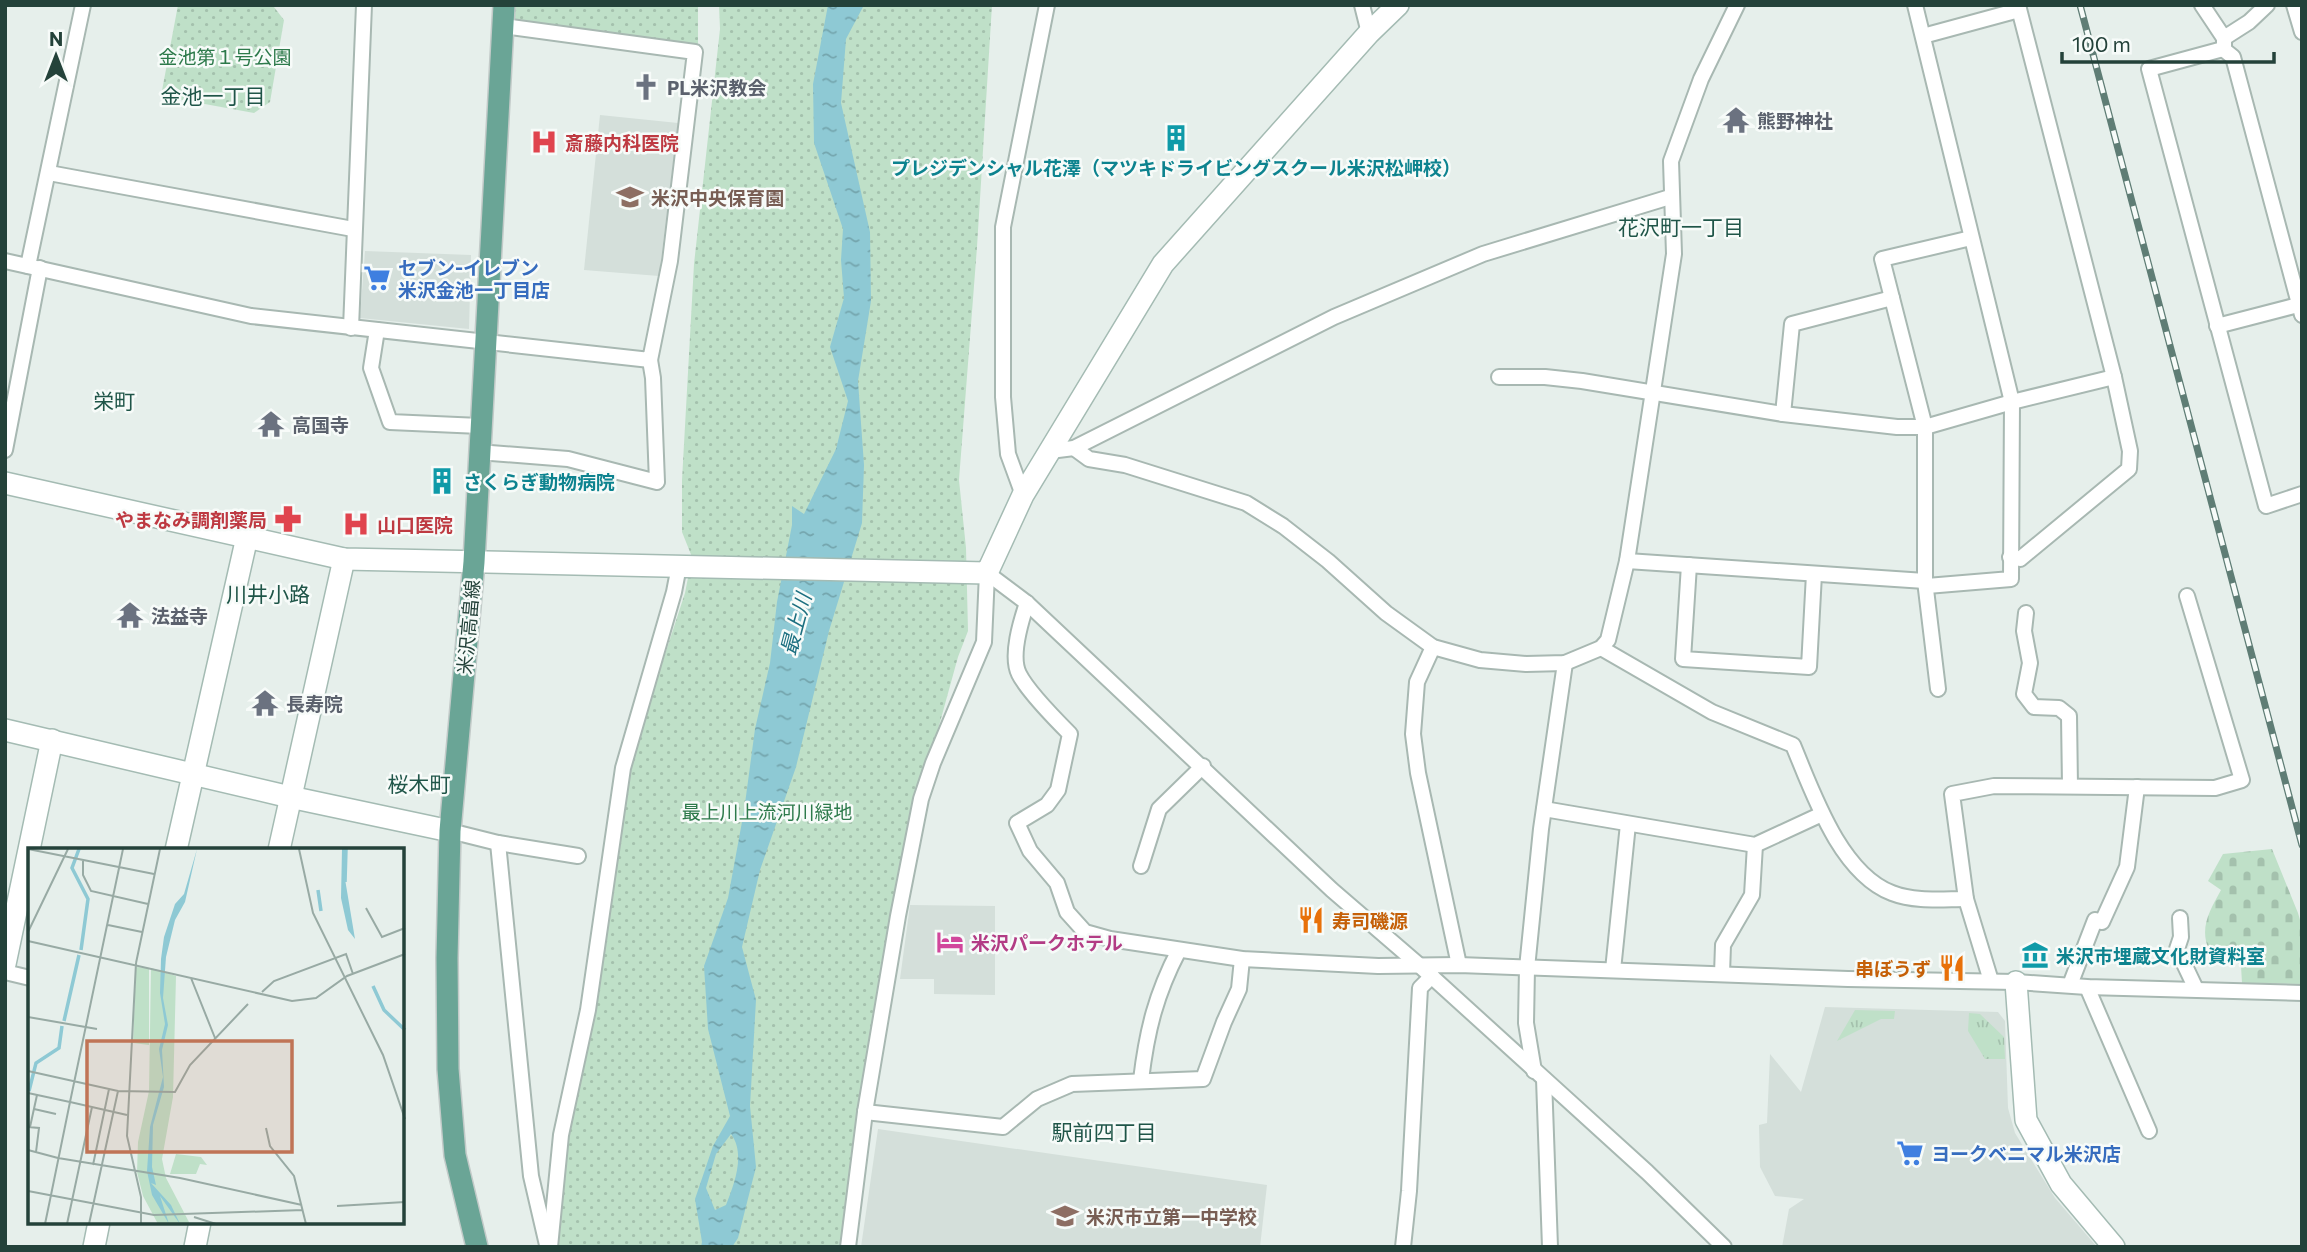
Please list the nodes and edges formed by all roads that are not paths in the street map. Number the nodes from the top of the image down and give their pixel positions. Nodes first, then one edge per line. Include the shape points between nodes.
1 (83, 5) edge
2 (364, 5) edge
3 (1047, 5) edge
4 (1362, 5) edge
5 (1398, 5) edge
6 (1737, 5) edge
7 (1915, 5) edge
8 (2202, 5) edge
9 (2267, 5) edge
10 (2294, 5) edge
11 (2018, 8) edge
12 (503, 16) edge
13 (2302, 32) edge
14 (1369, 33) junction
15 (1923, 36) junction
16 (2224, 43) junction
17 (49, 173) junction
18 (1671, 197) junction
19 (353, 229) junction
20 (1971, 237) junction
21 (5, 261) edge
22 (34, 267) junction
23 (1892, 298) junction
24 (2301, 308) edge
25 (2217, 326) junction
26 (351, 328) junction
27 (377, 330) junction
28 (485, 340) junction
29 (650, 359) junction
30 (1499, 377) dead end
31 (2114, 377) junction
32 (1654, 393) junction
33 (2012, 402) junction
34 (1783, 414) junction
35 (480, 426) junction
36 (1925, 427) junction
37 (1074, 449) junction
38 (5, 450) edge
39 (1050, 451) junction
40 (478, 453) junction
41 (5, 483) edge
42 (2302, 494) edge
43 (1023, 495) junction
44 (247, 537) junction
45 (2010, 557) junction
46 (344, 559) junction
47 (1627, 561) junction
48 (474, 562) junction
49 (1689, 565) junction
50 (679, 566) junction
51 (987, 573) junction
52 (1814, 574) junction
53 (1926, 584) junction
54 (2187, 596) dead end
55 (1027, 603) junction
56 (2026, 613) dead end
57 (1433, 647) junction
58 (1601, 648) junction
59 (1565, 663) junction
60 (1938, 689) dead end
61 (5, 730) edge
62 (52, 740) junction
63 (1203, 766) junction
64 (192, 774) junction
65 (2070, 786) junction
66 (2137, 788) junction
67 (290, 797) junction
68 (1544, 809) junction
69 (1822, 814) junction
70 (1628, 824) junction
71 (450, 831) junction
72 (498, 843) junction
73 (1755, 845) junction
74 (29, 848) edge
75 (176, 848) edge
76 (279, 848) edge
77 (28, 854) edge
78 (578, 856) dead end
79 (1141, 866) dead end
80 (1966, 900) junction
81 (2180, 918) dead end
82 (1179, 950) junction
83 (1242, 959) junction
84 (5, 964) edge
85 (1419, 965) junction
86 (1459, 965) junction
87 (1527, 968) junction
88 (1613, 970) junction
89 (5, 972) edge
90 (1722, 974) junction
91 (1432, 976) junction
92 (28, 978) edge
93 (1991, 981) junction
94 (2016, 982) junction
95 (2070, 985) junction
96 (2087, 986) junction
97 (2196, 989) junction
98 (2302, 993) edge
99 (1539, 1075) junction
100 (1141, 1080) junction
101 (865, 1112) junction
102 (2149, 1131) dead end
103 (99, 1224) edge
104 (200, 1224) edge
105 (94, 1247) edge
106 (195, 1247) edge
107 (477, 1247) edge
108 (549, 1247) edge
109 (848, 1247) edge
110 (1403, 1247) edge
111 (1550, 1247) edge
112 (1724, 1247) edge
113 (2114, 1247) edge

1 - 17 street
2 - 19 street
3 - 43 street via 1003,228 1003,397 1008,454
4 - 14 street
5 - 14 street
6 - 18 street via 1700,79 1671,161
7 - 15 street
8 - 16 street
9 - 16 street
10 - 13 street
11 - 15 street
11 - 31 street
12 - 28 main road, 米沢高畠線
12 - 29 street via 695,52 670,261
14 - 39 street via 1163,264
15 - 20 street
16 - 24 street via 2233,57
16 - 25 street via 2149,69
17 - 19 street
17 - 22 street
18 - 32 street via 1674,254
18 - 37 street via 1470,259 1334,317
19 - 26 street
20 - 23 street via 1882,259
20 - 33 street
21 - 22 street
22 - 26 street via 251,316
22 - 38 street
23 - 34 street via 1792,324
23 - 36 street
24 - 25 street
25 - 42 street via 2266,506
26 - 27 street
27 - 28 street
27 - 35 street via 371,369 390,422
28 - 29 street
28 - 35 main road, 米沢高畠線
29 - 40 street via 657,482 568,459
30 - 32 street via 1545,377
31 - 33 street
31 - 45 street via 2130,451 2129,468 2020,559
32 - 34 street
32 - 47 street
33 - 36 street
33 - 45 street
34 - 36 street via 1897,428
35 - 40 main road, 米沢高畠線
36 - 53 street
37 - 39 street
37 - 57 street via 1089,459 1125,465 1246,503 1310,547
39 - 43 street
40 - 48 main road, 米沢高畠線
41 - 44 street
43 - 51 street
44 - 46 street
44 - 64 street
45 - 53 street via 2011,579
46 - 48 street
46 - 67 street
47 - 49 street
47 - 58 street via 1608,640
48 - 50 street
48 - 71 main road, 米沢高畠線
49 - 52 street
49 - 52 street via 1683,659 1809,667
50 - 51 street
50 - 108 street via 623,768 588,1010 561,1135
51 - 55 street
51 - 101 street via 984,642 921,799
52 - 53 street
53 - 60 street
54 - 66 street via 2242,780 2215,788
55 - 63 street
55 - 82 street via 1016,639 1018,672 1070,734 1058,790 1047,805 1017,823 1030,851 1058,883 1067,912 1085,932
56 - 65 street via 2030,663 2024,694 2034,707 2059,708 2068,716
57 - 59 street via 1480,660
57 - 86 street via 1418,682 1413,734
58 - 59 street
58 - 69 street via 1712,712 1793,745
59 - 68 street
61 - 62 street
62 - 64 street
62 - 74 street
63 - 79 street via 1159,809
63 - 85 street via 1332,890
64 - 67 street
64 - 75 street
65 - 66 street
65 - 80 street via 1994,786 1952,794
66 - 95 street via 2127,867 2102,922 2095,920
67 - 71 street
67 - 76 street
68 - 70 street
68 - 87 street
69 - 73 street
69 - 80 street via 1847,854 1874,884 1911,899
70 - 73 street
70 - 88 street
71 - 72 street
71 - 107 main road, 米沢高畠線 via 448,1069 455,1155
72 - 78 street
72 - 108 street via 531,1176
73 - 90 street via 1752,895 1723,944
77 - 84 street
80 - 93 street
81 - 97 street via 2177,949
82 - 83 street
82 - 100 street via 1164,979 1147,1034
83 - 85 street
83 - 100 street via 1239,989 1203,1079
85 - 86 street
85 - 91 street
86 - 87 street
87 - 88 street
87 - 99 street via 1526,1023
88 - 90 street
89 - 92 street
90 - 93 street
91 - 99 street
91 - 110 street via 1420,988
93 - 94 street
94 - 95 street
94 - 113 street via 2026,1120 2061,1184
95 - 96 street
96 - 97 street
96 - 102 street
97 - 98 street
99 - 111 street
99 - 112 street
100 - 101 street via 1072,1084 1038,1099 1003,1127
101 - 109 street
103 - 105 street
104 - 106 street

